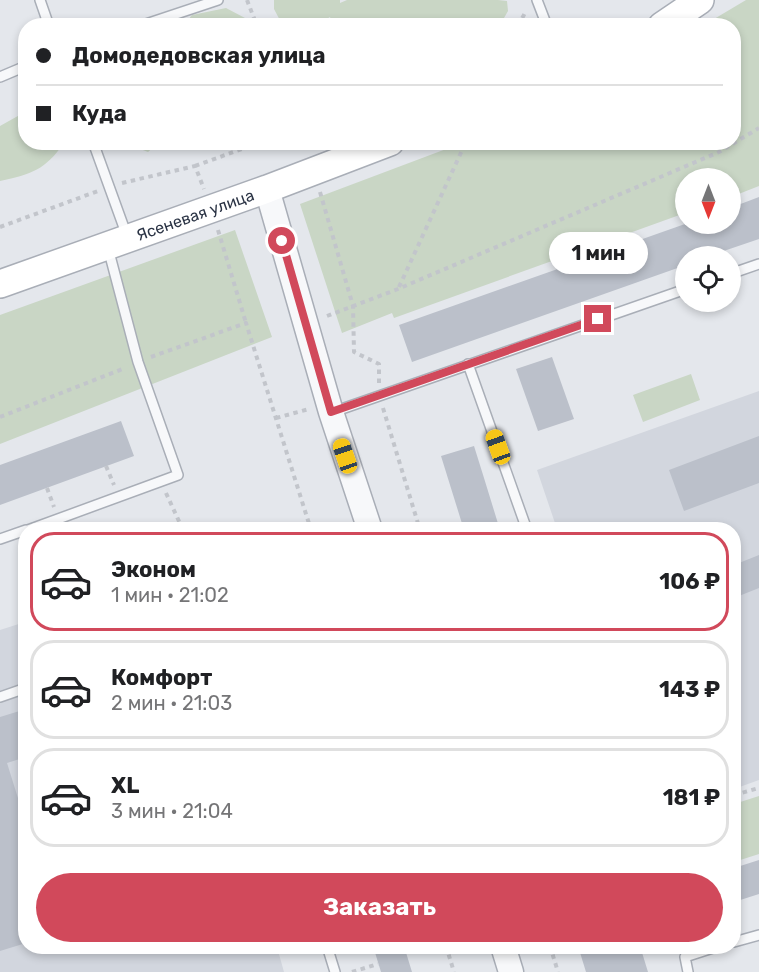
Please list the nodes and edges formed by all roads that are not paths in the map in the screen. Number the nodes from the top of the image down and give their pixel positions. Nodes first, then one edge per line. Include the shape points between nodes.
1 (40, 0) edge
2 (218, 0) edge
3 (537, 0) edge
4 (700, 0) edge
5 (46, 18) edge
6 (164, 18) edge
7 (544, 18) edge
8 (674, 18) edge
9 (18, 69) edge
10 (0, 77) edge
11 (96, 150) edge
12 (369, 150) edge
13 (267, 189) junction
14 (117, 242) junction
15 (759, 264) edge
16 (741, 270) edge
17 (0, 285) edge
18 (675, 293) edge
19 (468, 364) junction
20 (331, 412) junction
21 (49, 522) edge
22 (367, 522) edge
23 (524, 522) edge
24 (18, 533) edge
25 (0, 539) edge
26 (18, 691) edge
27 (0, 697) edge
28 (759, 934) edge
29 (741, 940) edge
30 (329, 954) edge
31 (505, 954) edge
32 (694, 954) edge
33 (335, 972) edge
34 (511, 972) edge
35 (688, 972) edge

1 - 5 lane
2 - 6 lane
3 - 7 lane
4 - 8 main road
9 - 10 lane
11 - 14 lane via 110,186
12 - 13 main road, Ясеневая улица
13 - 14 main road, Ясеневая улица
13 - 20 street
14 - 17 main road, Ясеневая улица
14 - 21 lane via 138,362 178,475
15 - 16 lane
18 - 19 lane
19 - 20 lane
19 - 23 lane
20 - 22 street
24 - 25 lane
26 - 27 lane
28 - 29 lane
30 - 33 lane
31 - 34 street
32 - 35 lane via 685,957

